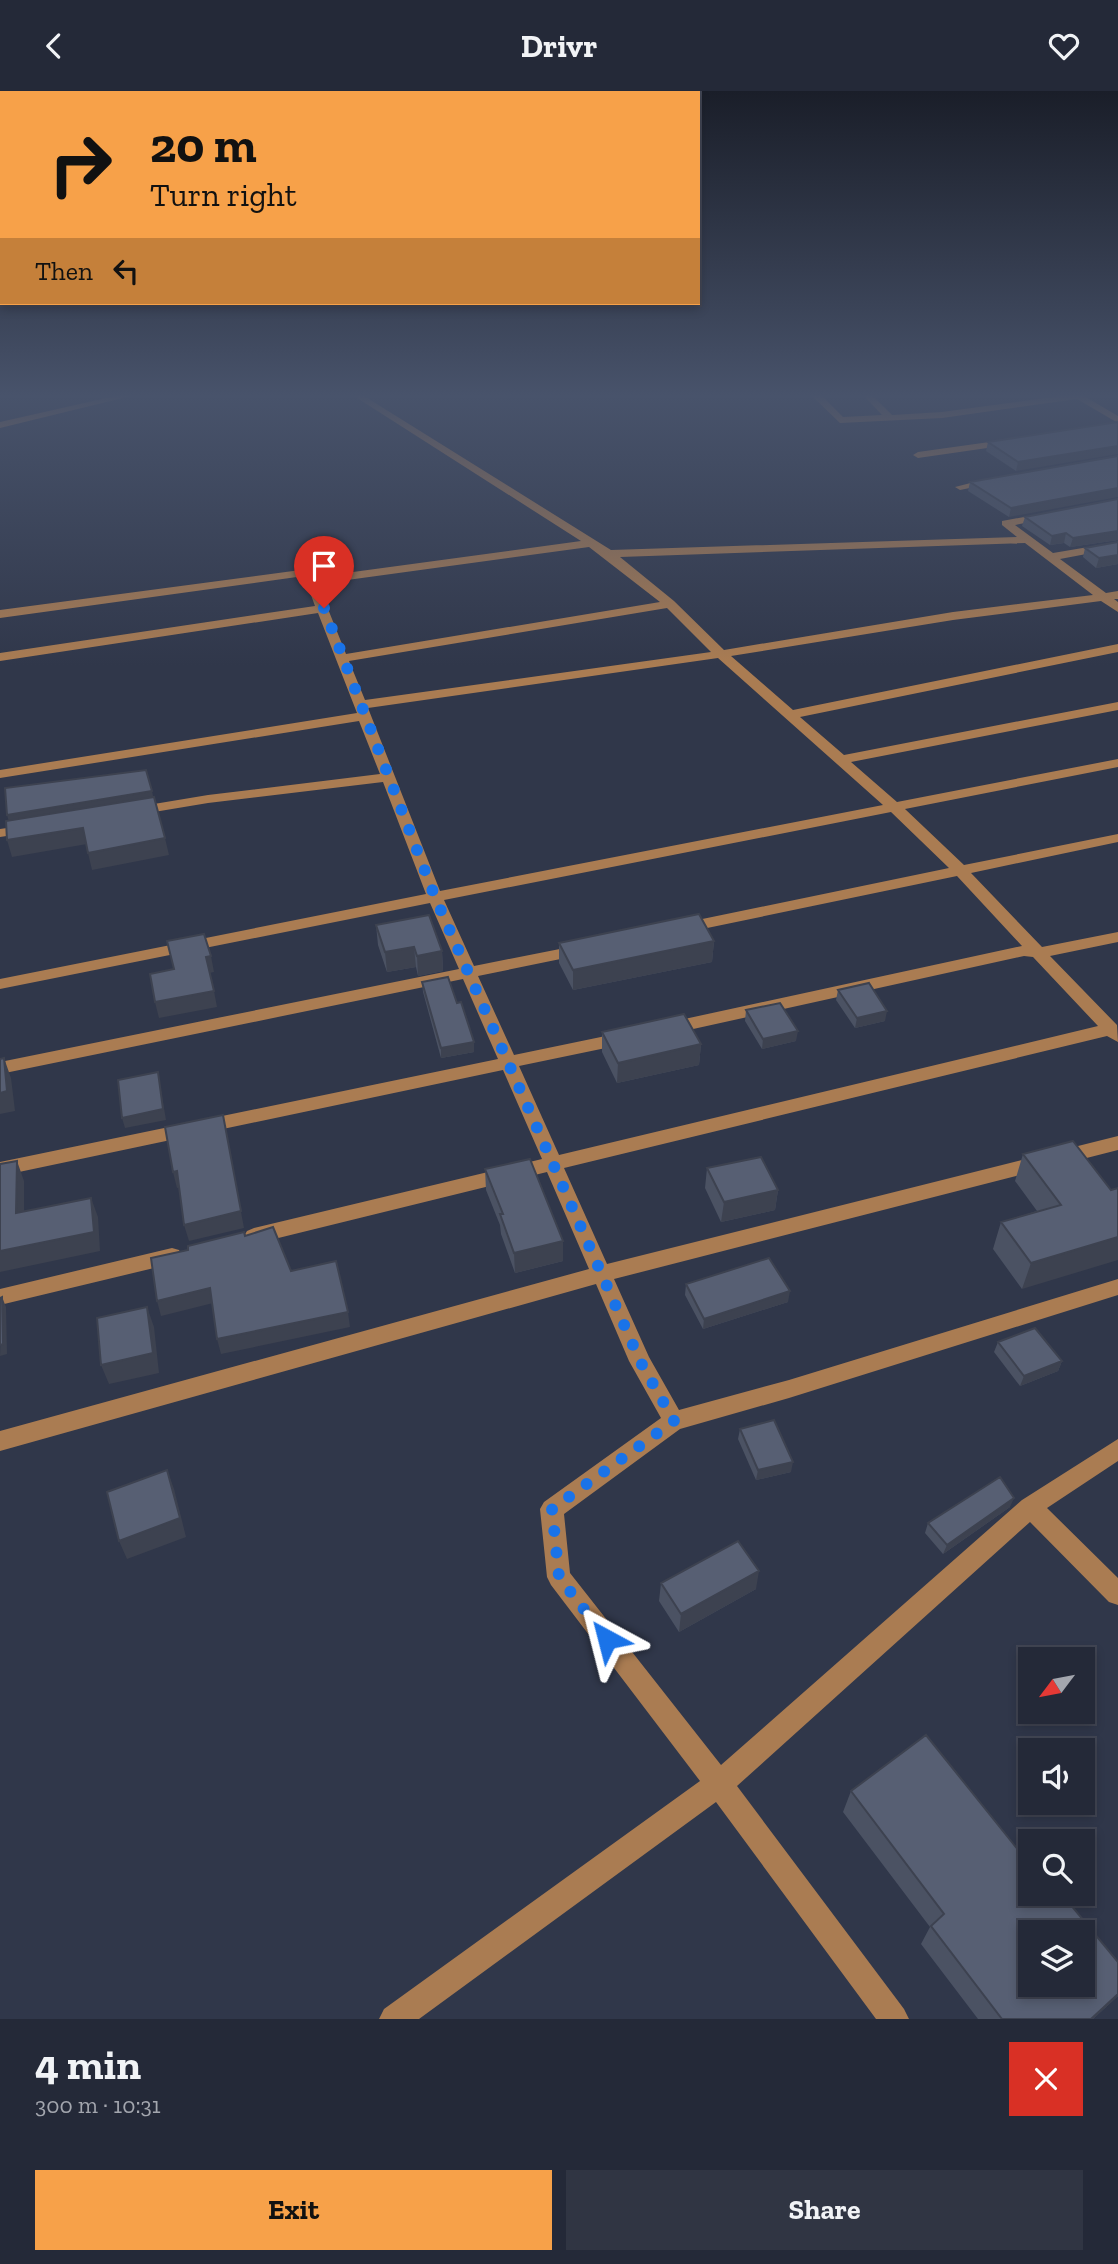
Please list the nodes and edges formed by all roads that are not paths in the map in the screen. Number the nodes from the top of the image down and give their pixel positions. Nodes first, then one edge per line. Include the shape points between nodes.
1 (501, 486) edge
2 (966, 486) edge
3 (960, 487) dead end
4 (1056, 514) edge
5 (1028, 540) junction
6 (591, 543) junction
7 (1118, 545) edge
8 (609, 554) junction
9 (1050, 557) junction
10 (313, 581) junction
11 (1112, 596) edge
12 (670, 604) junction
13 (324, 608) junction
14 (1118, 608) edge
15 (0, 614) edge
16 (1118, 648) edge
17 (721, 654) junction
18 (0, 657) edge
19 (343, 658) junction
20 (1118, 706) edge
21 (363, 710) junction
22 (790, 715) junction
23 (841, 760) junction
24 (1118, 763) edge
25 (0, 774) edge
26 (389, 777) junction
27 (894, 807) junction
28 (117, 814) edge
29 (39, 827) edge
30 (0, 833) edge
31 (1118, 838) edge
32 (960, 870) junction
33 (435, 897) junction
34 (674, 930) edge
35 (1118, 937) edge
36 (592, 948) edge
37 (1039, 953) junction
38 (469, 974) junction
39 (0, 984) edge
40 (1116, 1034) edge
41 (509, 1064) junction
42 (0, 1068) edge
43 (1118, 1143) edge
44 (553, 1165) junction
45 (0, 1169) edge
46 (229, 1242) edge
47 (189, 1252) edge
48 (601, 1274) junction
49 (1118, 1287) edge
50 (0, 1297) edge
51 (674, 1421) junction
52 (0, 1441) edge
53 (1118, 1448) edge
54 (1030, 1507) junction
55 (1118, 1594) edge
56 (719, 1784) junction
57 (394, 2019) edge
58 (894, 2019) edge

1 - 6 street
2 - 3 street
4 - 5 street via 1006,523
5 - 8 street
5 - 9 street
6 - 8 street
6 - 10 street
7 - 9 street
8 - 12 street
9 - 11 street
10 - 13 street
10 - 15 street via 308,572
11 - 14 street
11 - 17 street via 953,615
12 - 17 street
12 - 19 street
13 - 18 street
13 - 19 street
16 - 22 street
17 - 21 street
17 - 22 street
19 - 21 street
20 - 23 street
21 - 25 street
21 - 26 street
22 - 23 street
23 - 27 street
24 - 27 street
26 - 28 street
26 - 33 street
27 - 32 street
27 - 33 street
29 - 30 street
31 - 32 street
32 - 34 street
32 - 37 street
33 - 38 street
33 - 39 street
35 - 37 street
36 - 38 street
37 - 40 street
37 - 41 street via 1024,951
38 - 41 street
38 - 42 street
40 - 44 street
41 - 44 street
41 - 45 street
43 - 48 street
44 - 46 street
44 - 48 street
47 - 50 street
48 - 51 street via 640,1361
48 - 52 street
49 - 51 street
51 - 56 street via 552,1509 559,1577
53 - 54 street
54 - 55 street
54 - 56 street
56 - 57 street
56 - 58 street

